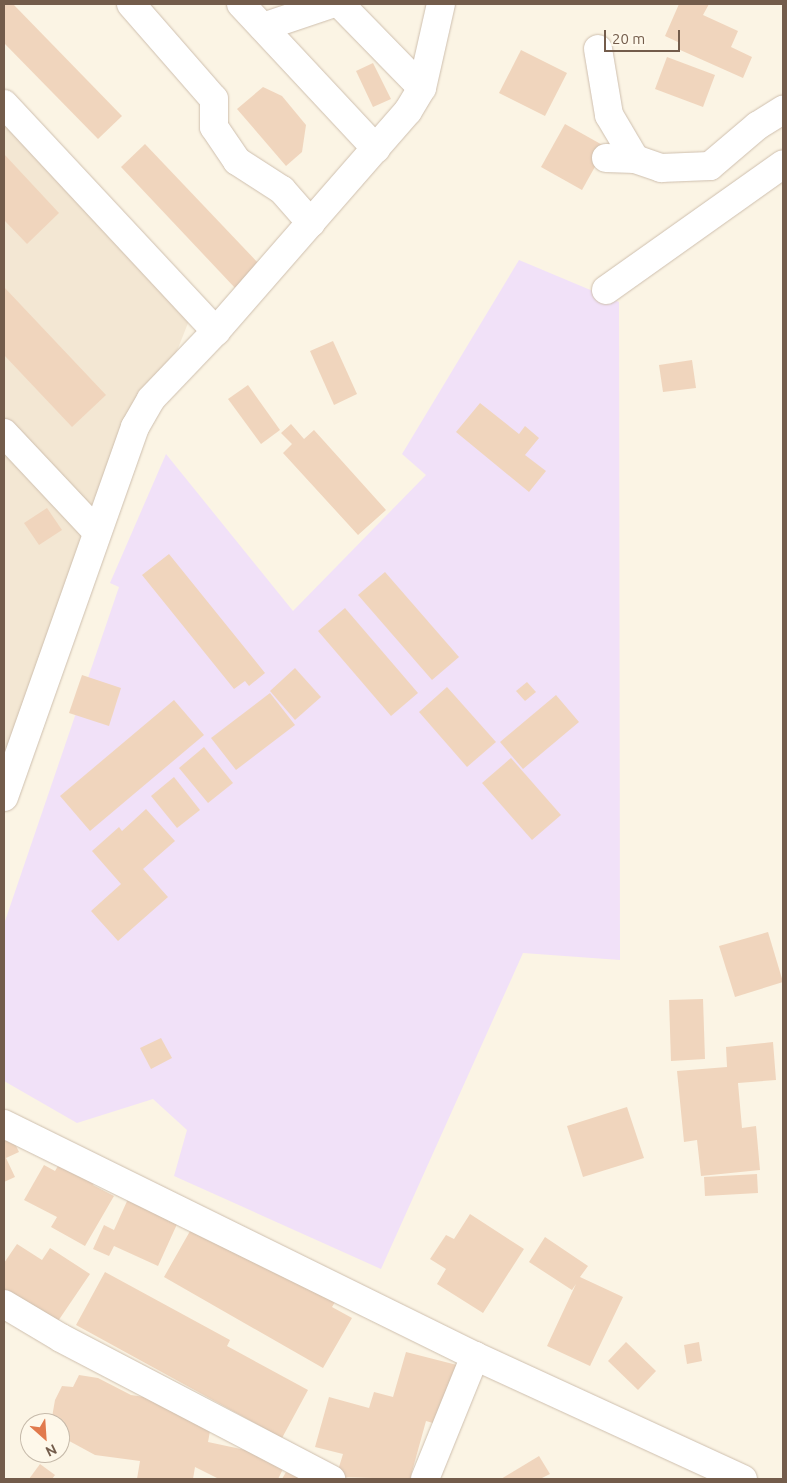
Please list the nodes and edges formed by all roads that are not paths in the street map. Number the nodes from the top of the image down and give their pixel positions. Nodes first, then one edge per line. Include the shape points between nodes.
1 (131, 4) edge
2 (241, 4) edge
3 (331, 4) edge
4 (340, 4) edge
5 (441, 4) edge
6 (262, 27) junction
7 (598, 49) dead end
8 (422, 88) junction
9 (4, 104) edge
10 (783, 110) edge
11 (376, 149) junction
12 (606, 158) dead end
13 (635, 160) junction
14 (783, 164) edge
15 (311, 223) junction
16 (606, 290) dead end
17 (216, 331) junction
18 (4, 434) edge
19 (96, 531) junction
20 (4, 797) edge
21 (4, 1124) edge
22 (4, 1304) edge
23 (475, 1356) junction
24 (331, 1479) edge
25 (424, 1479) edge
26 (743, 1479) edge

1 - 15 street via 214,99 214,127 237,161 282,190
2 - 6 street
3 - 6 street
4 - 8 street
5 - 8 street
6 - 11 street
7 - 13 street via 609,115
8 - 11 street
9 - 17 street
10 - 13 street via 757,126 710,166 661,168
11 - 15 street
12 - 13 street
14 - 16 street
15 - 17 street
17 - 19 street via 151,399 135,427
18 - 19 street
19 - 20 street
21 - 23 street
22 - 24 street via 61,1338
23 - 25 street
23 - 26 street

